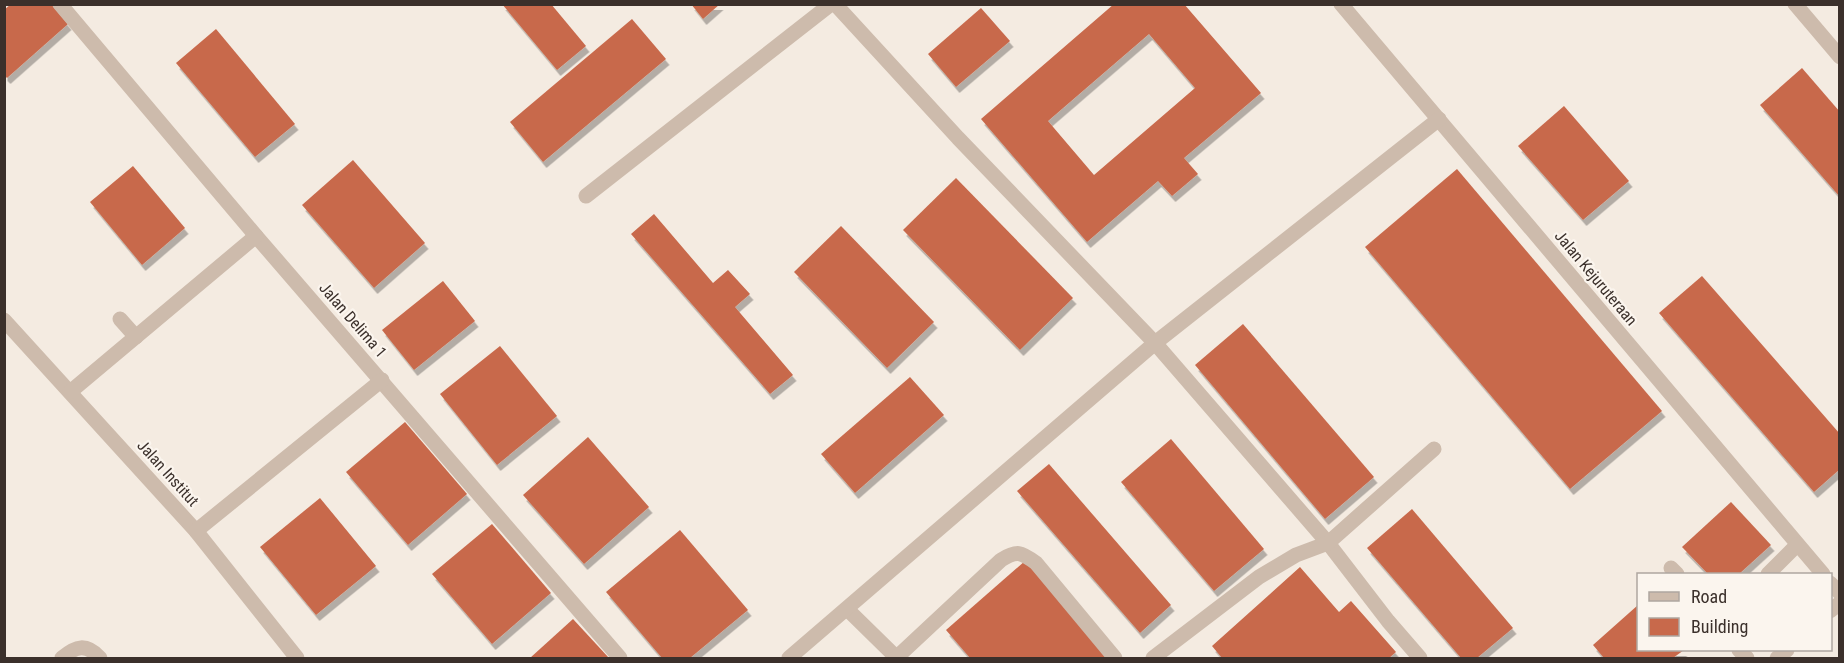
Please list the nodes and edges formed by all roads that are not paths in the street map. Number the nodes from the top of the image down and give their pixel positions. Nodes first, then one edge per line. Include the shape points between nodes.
1 (60, 4) edge
2 (833, 4) edge
3 (1341, 4) edge
4 (1795, 4) edge
5 (1839, 57) edge
6 (1439, 119) junction
7 (586, 196) dead end
8 (256, 236) junction
9 (120, 319) dead end
10 (4, 320) edge
11 (136, 337) junction
12 (1155, 344) junction
13 (382, 381) junction
14 (70, 392) junction
15 (1434, 449) dead end
16 (196, 531) junction
17 (1328, 543) junction
18 (1797, 545) junction
19 (1769, 573) edge
20 (1822, 573) edge
21 (848, 609) junction
22 (290, 656) edge
23 (62, 658) edge
24 (100, 658) edge
25 (620, 658) edge
26 (789, 658) edge
27 (897, 658) edge
28 (1115, 658) edge
29 (1153, 658) edge
30 (1420, 658) edge

1 - 8 street, Jalan Delima 1
2 - 7 street
2 - 12 street
3 - 6 street, Jalan Kejuruteraan
4 - 5 street
6 - 12 street
6 - 18 street, Jalan Kejuruteraan
8 - 11 street
8 - 13 street, Jalan Delima 1
9 - 11 street
10 - 14 street, Jalan Institut
11 - 14 street
12 - 17 street
12 - 21 street
13 - 16 street
13 - 25 street, Jalan Delima 1
14 - 16 street, Jalan Institut
15 - 17 street
16 - 22 street, Jalan Institut
17 - 29 street via 1296,555 1259,577
17 - 30 street
18 - 19 street
18 - 20 street, Jalan Kejuruteraan
21 - 26 street
21 - 27 street
23 - 24 street via 70,651 87,648
27 - 28 street via 1012,553 1023,554 1036,563

